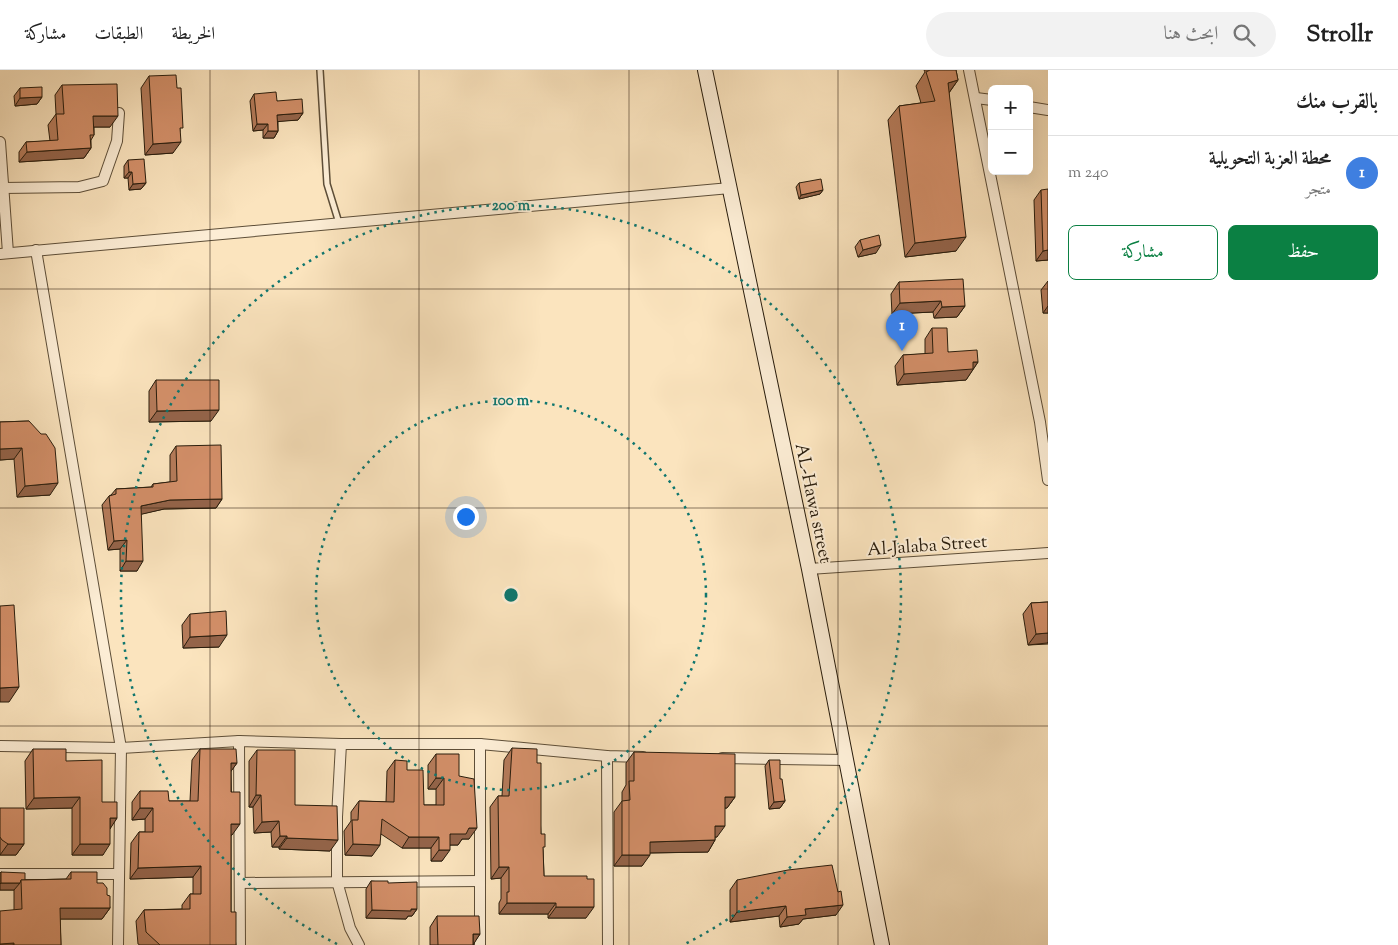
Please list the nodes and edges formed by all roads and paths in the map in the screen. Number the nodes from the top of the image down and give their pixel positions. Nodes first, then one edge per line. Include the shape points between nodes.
1 (320, 70) edge
2 (705, 70) edge
3 (969, 70) edge
4 (976, 98) junction
5 (988, 100) edge
6 (1033, 107) edge
7 (1048, 110) edge
8 (118, 113) edge
9 (0, 142) edge
10 (3, 188) junction
11 (730, 188) junction
12 (339, 223) junction
13 (36, 250) junction
14 (4, 253) edge
15 (1048, 480) edge
16 (1048, 553) edge
17 (808, 569) junction
18 (239, 741) junction
19 (341, 744) junction
20 (480, 744) junction
21 (0, 746) edge
22 (121, 748) junction
23 (607, 756) junction
24 (657, 757) edge
25 (706, 758) edge
26 (846, 760) junction
27 (0, 874) edge
28 (118, 874) junction
29 (337, 881) junction
30 (480, 881) junction
31 (241, 883) junction
32 (118, 945) edge
33 (240, 945) edge
34 (358, 945) edge
35 (480, 945) edge
36 (608, 945) edge
37 (882, 945) edge

1 - 12 lane via 327,184
2 - 11 street, AL-Hawa street
3 - 4 street
4 - 5 street
4 - 15 street via 1038,413
6 - 7 street
8 - 10 street via 117,141 103,181 79,188
9 - 10 street
10 - 14 street
11 - 12 street
11 - 17 street, AL-Hawa street
12 - 13 street
13 - 14 street
13 - 22 street
16 - 17 street, Al-Jalaba Street
17 - 26 street, AL-Hawa street
18 - 19 street
18 - 22 street
18 - 31 street
19 - 20 street
19 - 29 street
20 - 23 street
20 - 30 street
21 - 22 street
22 - 28 street
23 - 24 street
23 - 36 street
25 - 26 street
26 - 37 street, AL-Hawa street
27 - 28 street
28 - 32 street
29 - 30 street
29 - 31 street
29 - 34 street
30 - 35 street
31 - 33 street

